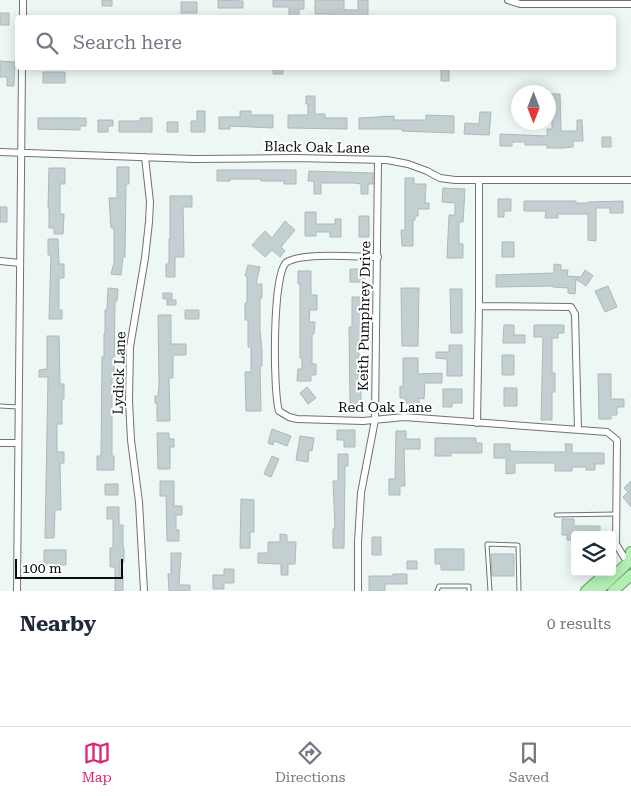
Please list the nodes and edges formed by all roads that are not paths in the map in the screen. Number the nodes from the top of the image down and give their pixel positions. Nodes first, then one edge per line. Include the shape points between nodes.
1 (23, 0) edge
2 (508, 0) edge
3 (631, 4) edge
4 (23, 15) edge
5 (22, 70) edge
6 (0, 152) edge
7 (20, 153) junction
8 (145, 157) junction
9 (378, 160) junction
10 (479, 180) junction
11 (631, 180) edge
12 (378, 256) junction
13 (0, 261) edge
14 (20, 263) junction
15 (479, 306) junction
16 (0, 406) edge
17 (18, 407) junction
18 (376, 420) junction
19 (477, 423) junction
20 (578, 430) junction
21 (0, 443) edge
22 (18, 443) junction
23 (556, 514) dead end
24 (617, 514) junction
25 (629, 554) edge
26 (616, 565) edge
27 (631, 575) edge
28 (603, 576) edge
29 (617, 589) edge
30 (17, 591) edge
31 (144, 591) edge
32 (358, 591) edge
33 (437, 591) edge
34 (469, 591) edge
35 (490, 591) edge
36 (519, 591) edge
37 (586, 591) edge
38 (598, 591) edge

1 - 4 street
2 - 3 street via 520,4
5 - 7 street
6 - 7 street, Black Oak Lane
7 - 8 street, Black Oak Lane
7 - 14 street
8 - 9 street, Black Oak Lane
8 - 31 street, Lydick Lane via 149,222 130,347 129,401
9 - 10 street, Black Oak Lane via 408,164 440,178
9 - 12 street, Keith Pumphrey Drive
10 - 11 street, Black Oak Lane
10 - 15 street
12 - 18 street, Keith Pumphrey Drive
12 - 18 street, Red Oak Lane via 306,256 286,262 281,269 276,304 275,340 279,411 297,419
13 - 14 street
14 - 17 street
15 - 19 street
15 - 20 street via 571,307 575,314
16 - 17 lane
17 - 22 street
18 - 19 street, Red Oak Lane via 404,417
18 - 32 street, Keith Pumphrey Drive via 361,493
19 - 20 street, Red Oak Lane
20 - 24 street, Red Oak Lane via 607,432 617,440
21 - 22 street
22 - 30 street
23 - 24 lane
24 - 25 street, Red Oak Lane via 616,544
25 - 26 main road
25 - 38 main road via 630,560
27 - 29 main road
28 - 37 main road
33 - 34 lane via 439,586 469,586
35 - 36 lane via 488,544 518,545

